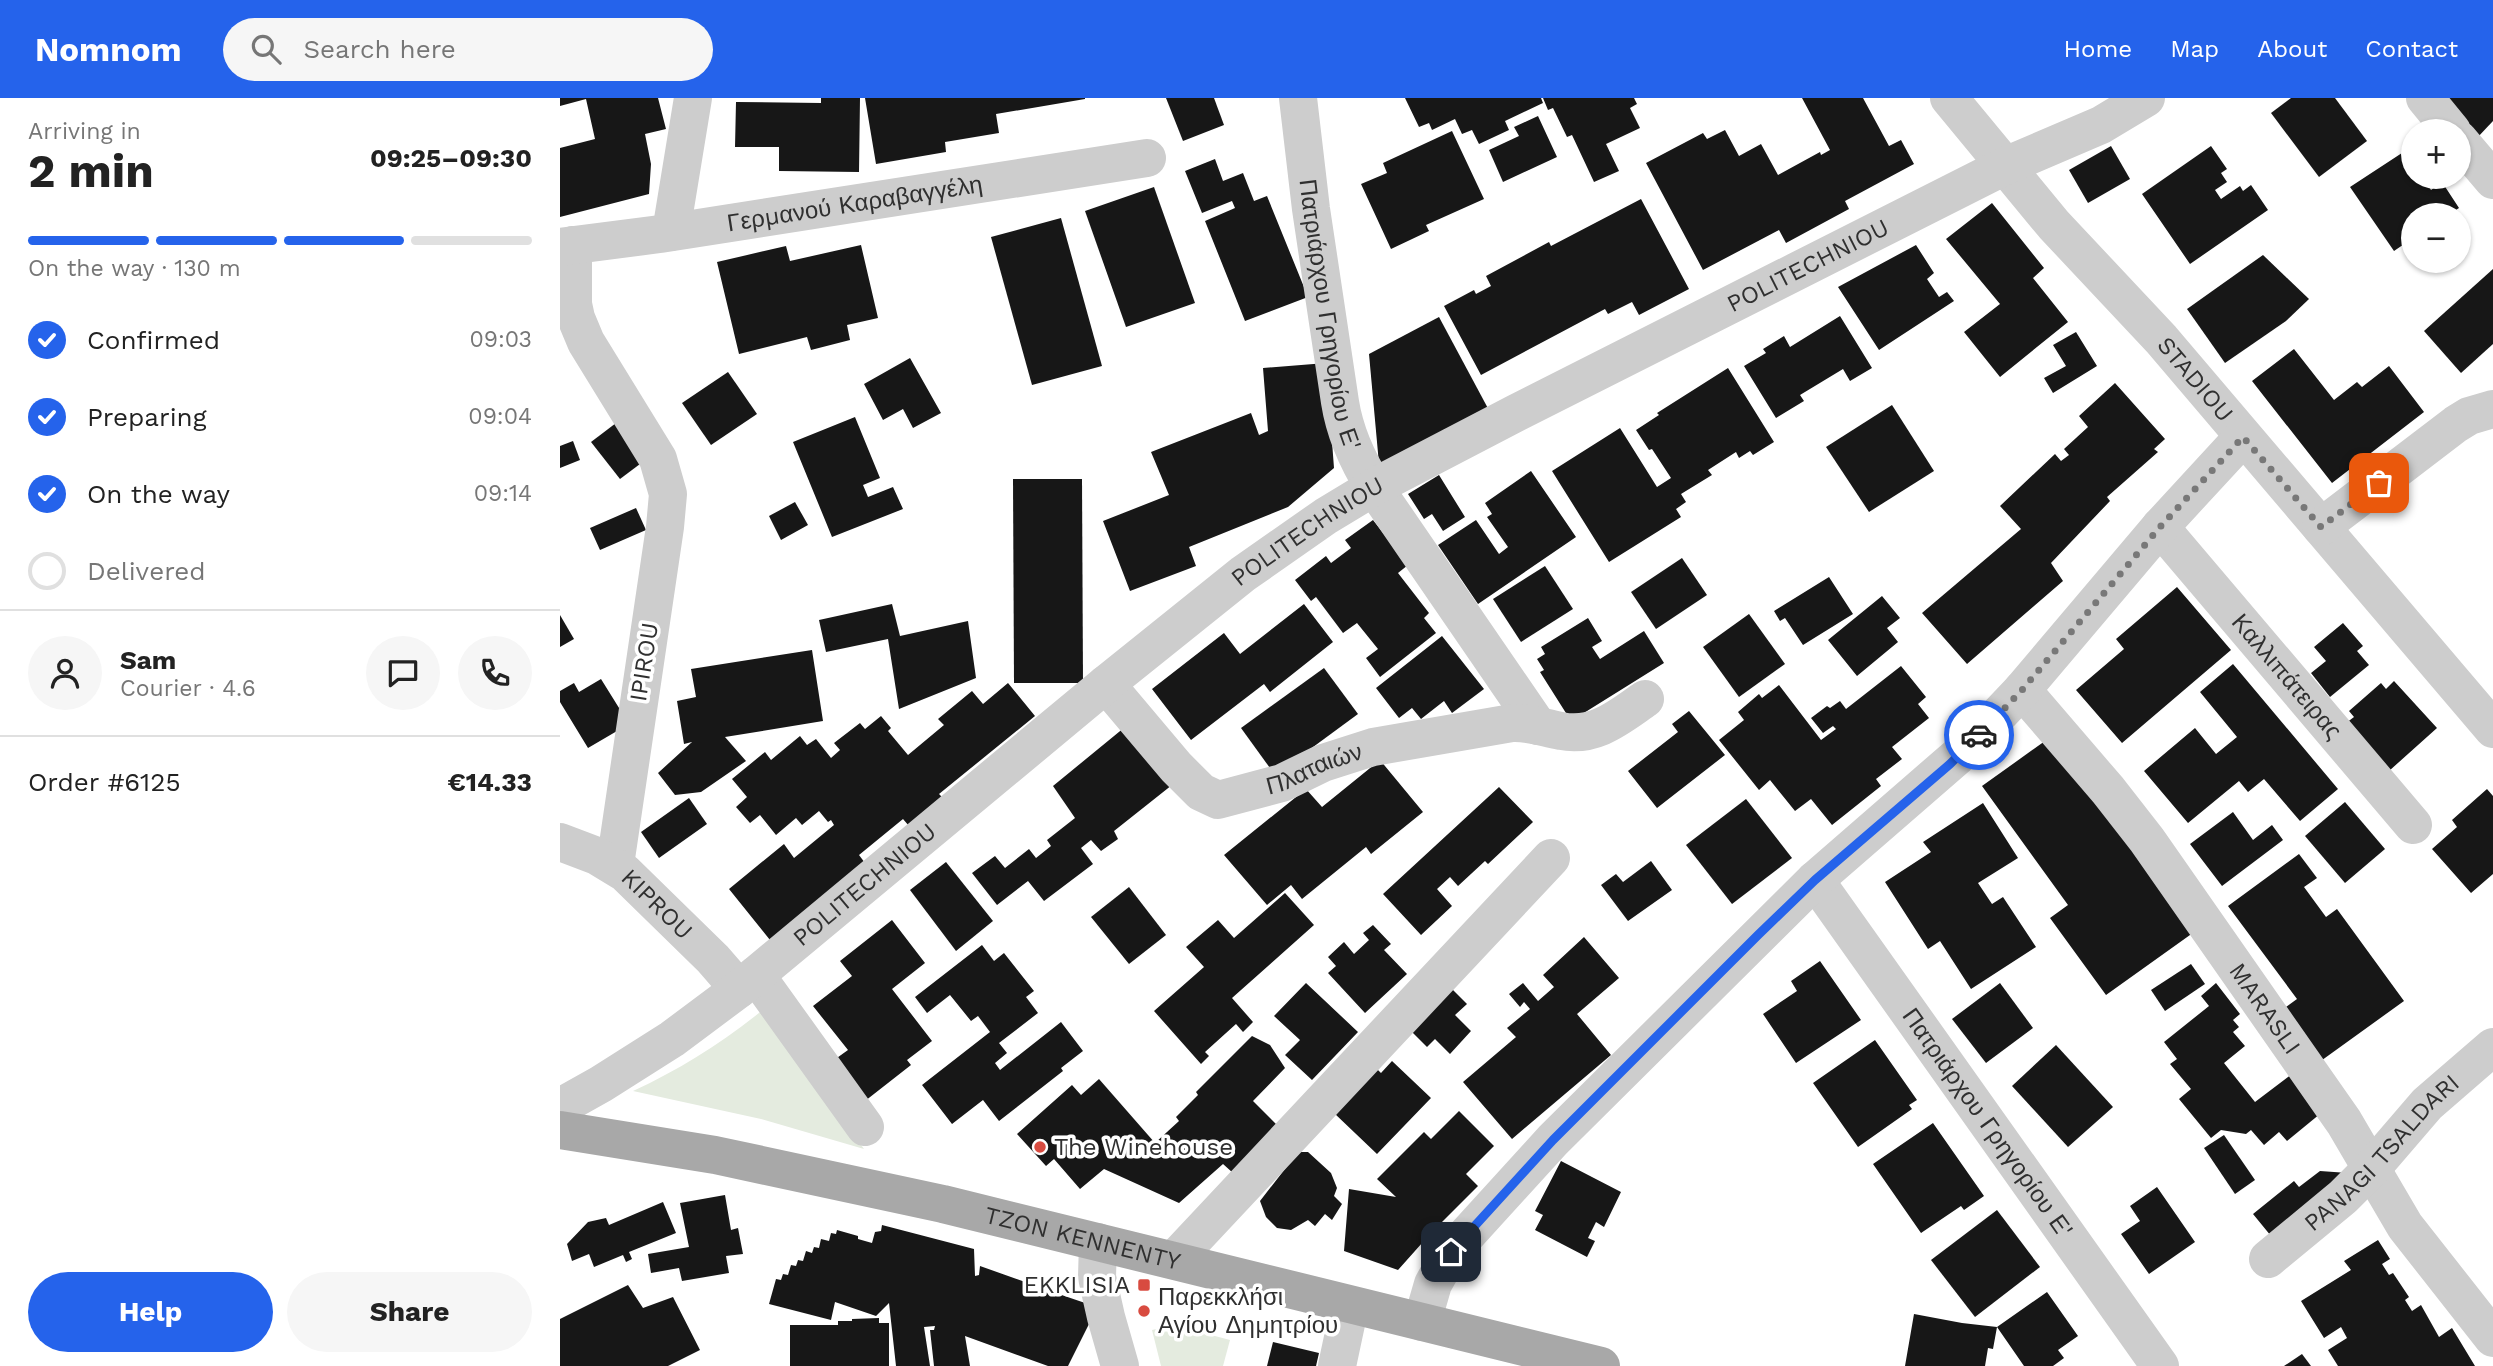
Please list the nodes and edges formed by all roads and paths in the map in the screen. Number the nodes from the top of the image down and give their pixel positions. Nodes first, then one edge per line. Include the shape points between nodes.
1 (693, 98) edge
2 (1298, 98) edge
3 (1949, 98) edge
4 (2146, 98) edge
5 (2426, 98) edge
6 (2443, 119) edge
7 (2471, 154) edge
8 (1147, 158) dead end
9 (2005, 166) junction
10 (2493, 180) edge
11 (671, 232) junction
12 (566, 246) edge
13 (2493, 409) edge
14 (2243, 437) junction
15 (1374, 487) junction
16 (2160, 527) junction
17 (2321, 527) junction
18 (1106, 684) junction
19 (2022, 690) junction
20 (1645, 699) dead end
21 (1554, 729) junction
22 (2493, 729) edge
23 (2413, 825) dead end
24 (560, 842) edge
25 (1551, 858) dead end
26 (615, 865) junction
27 (1815, 880) junction
28 (748, 982) junction
29 (2493, 1047) edge
30 (560, 1107) edge
31 (865, 1127) dead end
32 (560, 1130) edge
33 (2372, 1168) junction
34 (1098, 1242) junction
35 (2268, 1259) dead end
36 (1174, 1260) junction
37 (1350, 1305) junction
38 (1422, 1322) junction
39 (2493, 1338) edge
40 (1120, 1366) edge
41 (1337, 1366) edge
42 (1601, 1366) edge
43 (2160, 1366) edge

1 - 11 street
2 - 15 street, Πατριάρχου Γρηγορίου Ε' via 1343,421
3 - 9 street, STADIOU
4 - 9 street, POLITECHNIOU via 2101,125
5 - 6 street
7 - 10 street
8 - 11 street, Γερμανού Καραβαγγέλη
9 - 14 street, STADIOU
9 - 15 street, POLITECHNIOU
11 - 12 street, Γερμανού Καραβαγγέλη
12 - 26 street, IPIROU via 576,318 658,459 668,494
13 - 17 street via 2456,424
14 - 16 street
14 - 17 street, STADIOU
15 - 18 street, POLITECHNIOU via 1287,541
15 - 21 street, Πατριάρχου Γρηγορίου Ε'
16 - 19 street
16 - 23 street, Καλλιπάτειρας
17 - 22 street, STADIOU
18 - 21 street, Πλαταιών via 1175,767 1201,792 1217,800 1282,783 1323,763 1373,747 1495,725 1523,723
18 - 28 street, POLITECHNIOU
19 - 27 street via 1950,764
19 - 33 street, MARASLI via 2147,840
20 - 21 street via 1597,730
24 - 26 street, KIPROU
25 - 36 street
26 - 28 street, KIPROU
27 - 38 street via 1553,1140 1471,1228 1437,1275
27 - 43 street, Πατριάρχου Γρηγορίου Ε'
28 - 30 street, POLITECHNIOU via 672,1038
28 - 31 street, KIPROU
29 - 33 street, PANAGI TSALDARI via 2419,1113
32 - 34 main road, TZON KENNENTY via 801,1173
33 - 35 street, PANAGI TSALDARI
33 - 39 street, MARASLI via 2405,1226
34 - 36 main road, TZON KENNENTY
34 - 40 street via 1097,1277
36 - 37 main road, TZON KENNENTY
37 - 38 main road, TZON KENNENTY
37 - 41 street
38 - 42 main road, TZON KENNENTY

